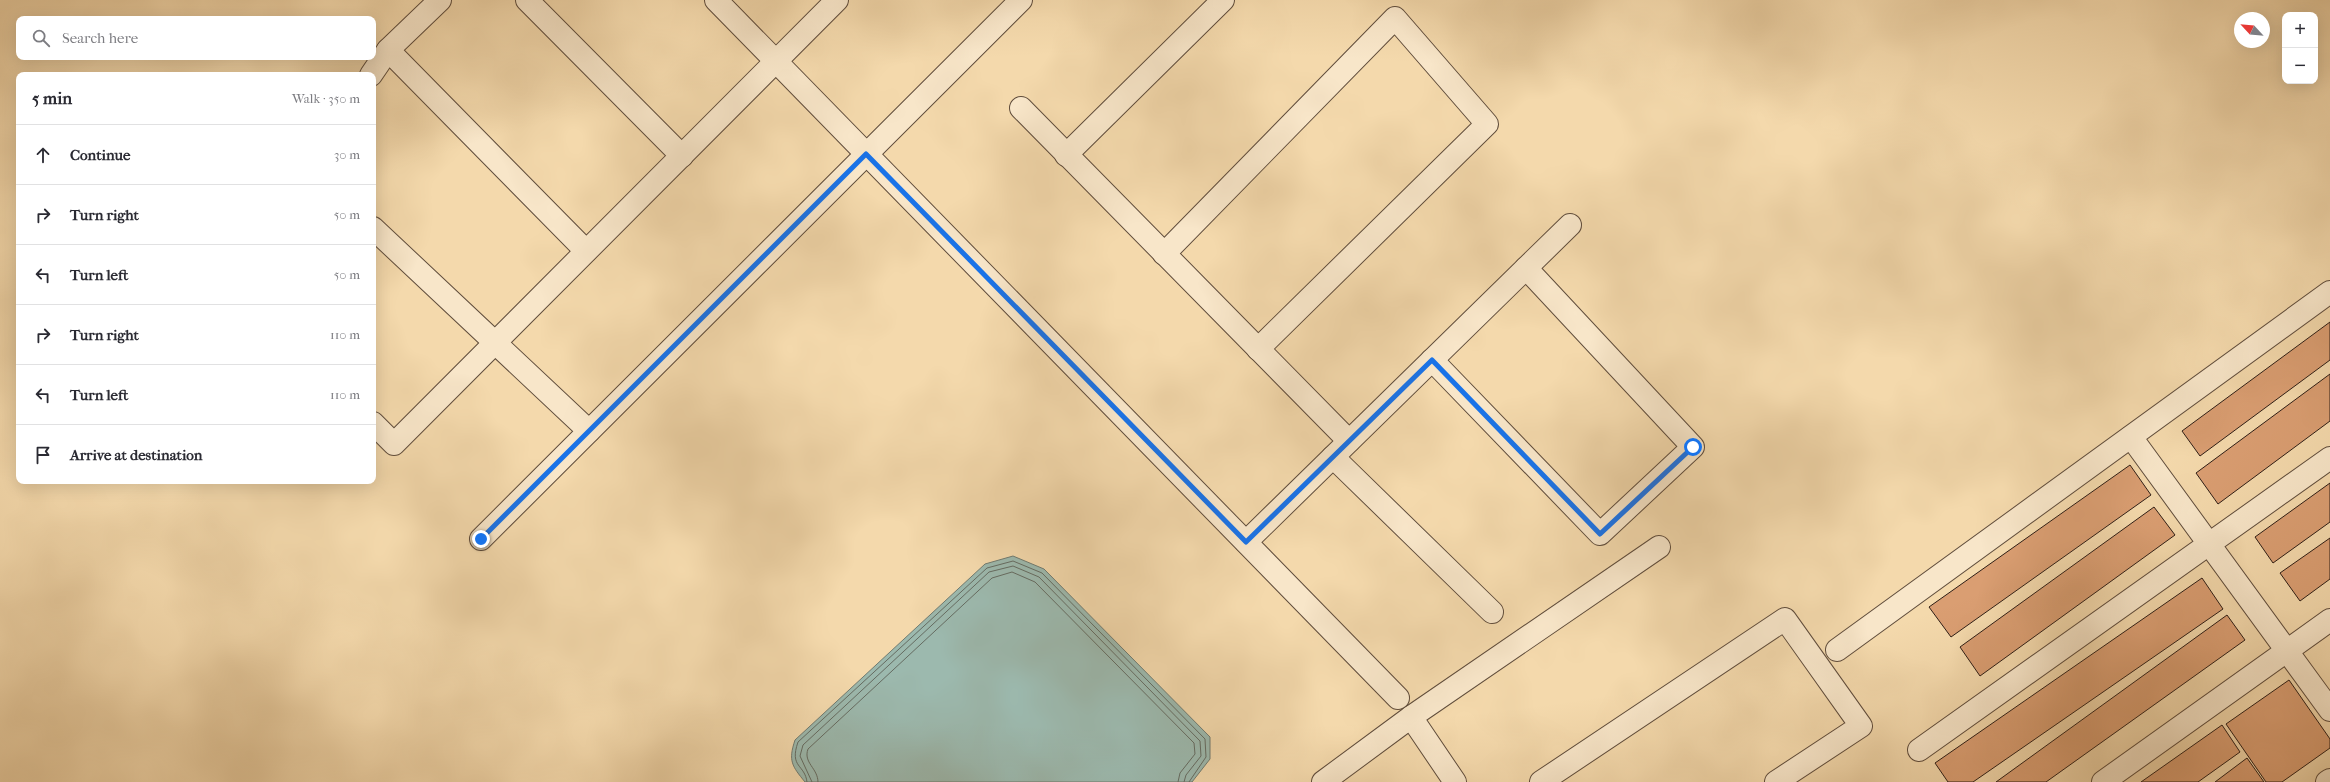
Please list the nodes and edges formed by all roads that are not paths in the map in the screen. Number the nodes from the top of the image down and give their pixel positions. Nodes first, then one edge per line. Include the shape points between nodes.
1 (440, 0) edge
2 (527, 0) edge
3 (716, 0) edge
4 (837, 0) edge
5 (1021, 0) edge
6 (1223, 0) edge
7 (388, 50) junction
8 (776, 61) junction
9 (373, 72) edge
10 (1021, 108) dead end
11 (866, 154) junction
12 (1066, 155) junction
13 (682, 156) junction
14 (1570, 225) dead end
15 (376, 231) edge
16 (586, 251) junction
17 (1164, 254) junction
18 (1526, 268) junction
19 (2330, 292) edge
20 (495, 342) junction
21 (1258, 349) junction
22 (1432, 360) junction
23 (376, 426) edge
24 (589, 431) junction
25 (2131, 437) junction
26 (1349, 441) junction
27 (1332, 457) junction
28 (2330, 458) edge
29 (481, 539) dead end
30 (1246, 542) junction
31 (2209, 544) junction
32 (1659, 547) dead end
33 (1492, 612) dead end
34 (2330, 620) edge
35 (1837, 650) dead end
36 (2287, 650) junction
37 (1398, 698) dead end
38 (2330, 710) edge
39 (1411, 717) junction
40 (1919, 750) dead end
41 (2330, 780) edge
42 (1323, 782) edge
43 (1455, 782) edge
44 (1541, 782) edge
45 (1776, 782) edge
46 (2103, 782) edge
47 (2327, 782) edge

1 - 7 street
2 - 13 street
3 - 8 street
4 - 8 street
5 - 11 street
6 - 12 street
7 - 9 street
7 - 16 street
8 - 11 street
8 - 13 street
10 - 12 street
11 - 24 street
11 - 30 street
12 - 17 street
13 - 16 street
14 - 18 street
15 - 20 street
16 - 20 street
17 - 21 street
17 - 21 street via 1395,18 1487,124
18 - 22 street
18 - 22 street via 1693,447 1600,534
19 - 25 street
20 - 23 street via 394,444
20 - 24 street
21 - 26 street
22 - 26 street
24 - 29 street
25 - 31 street
25 - 35 street
26 - 27 street
27 - 30 street
27 - 33 street
28 - 31 street
30 - 37 street
31 - 36 street
31 - 40 street
32 - 39 street
34 - 36 street
36 - 38 street
36 - 46 street
39 - 42 street
39 - 43 street
41 - 47 street
44 - 45 street via 1785,619 1861,726

